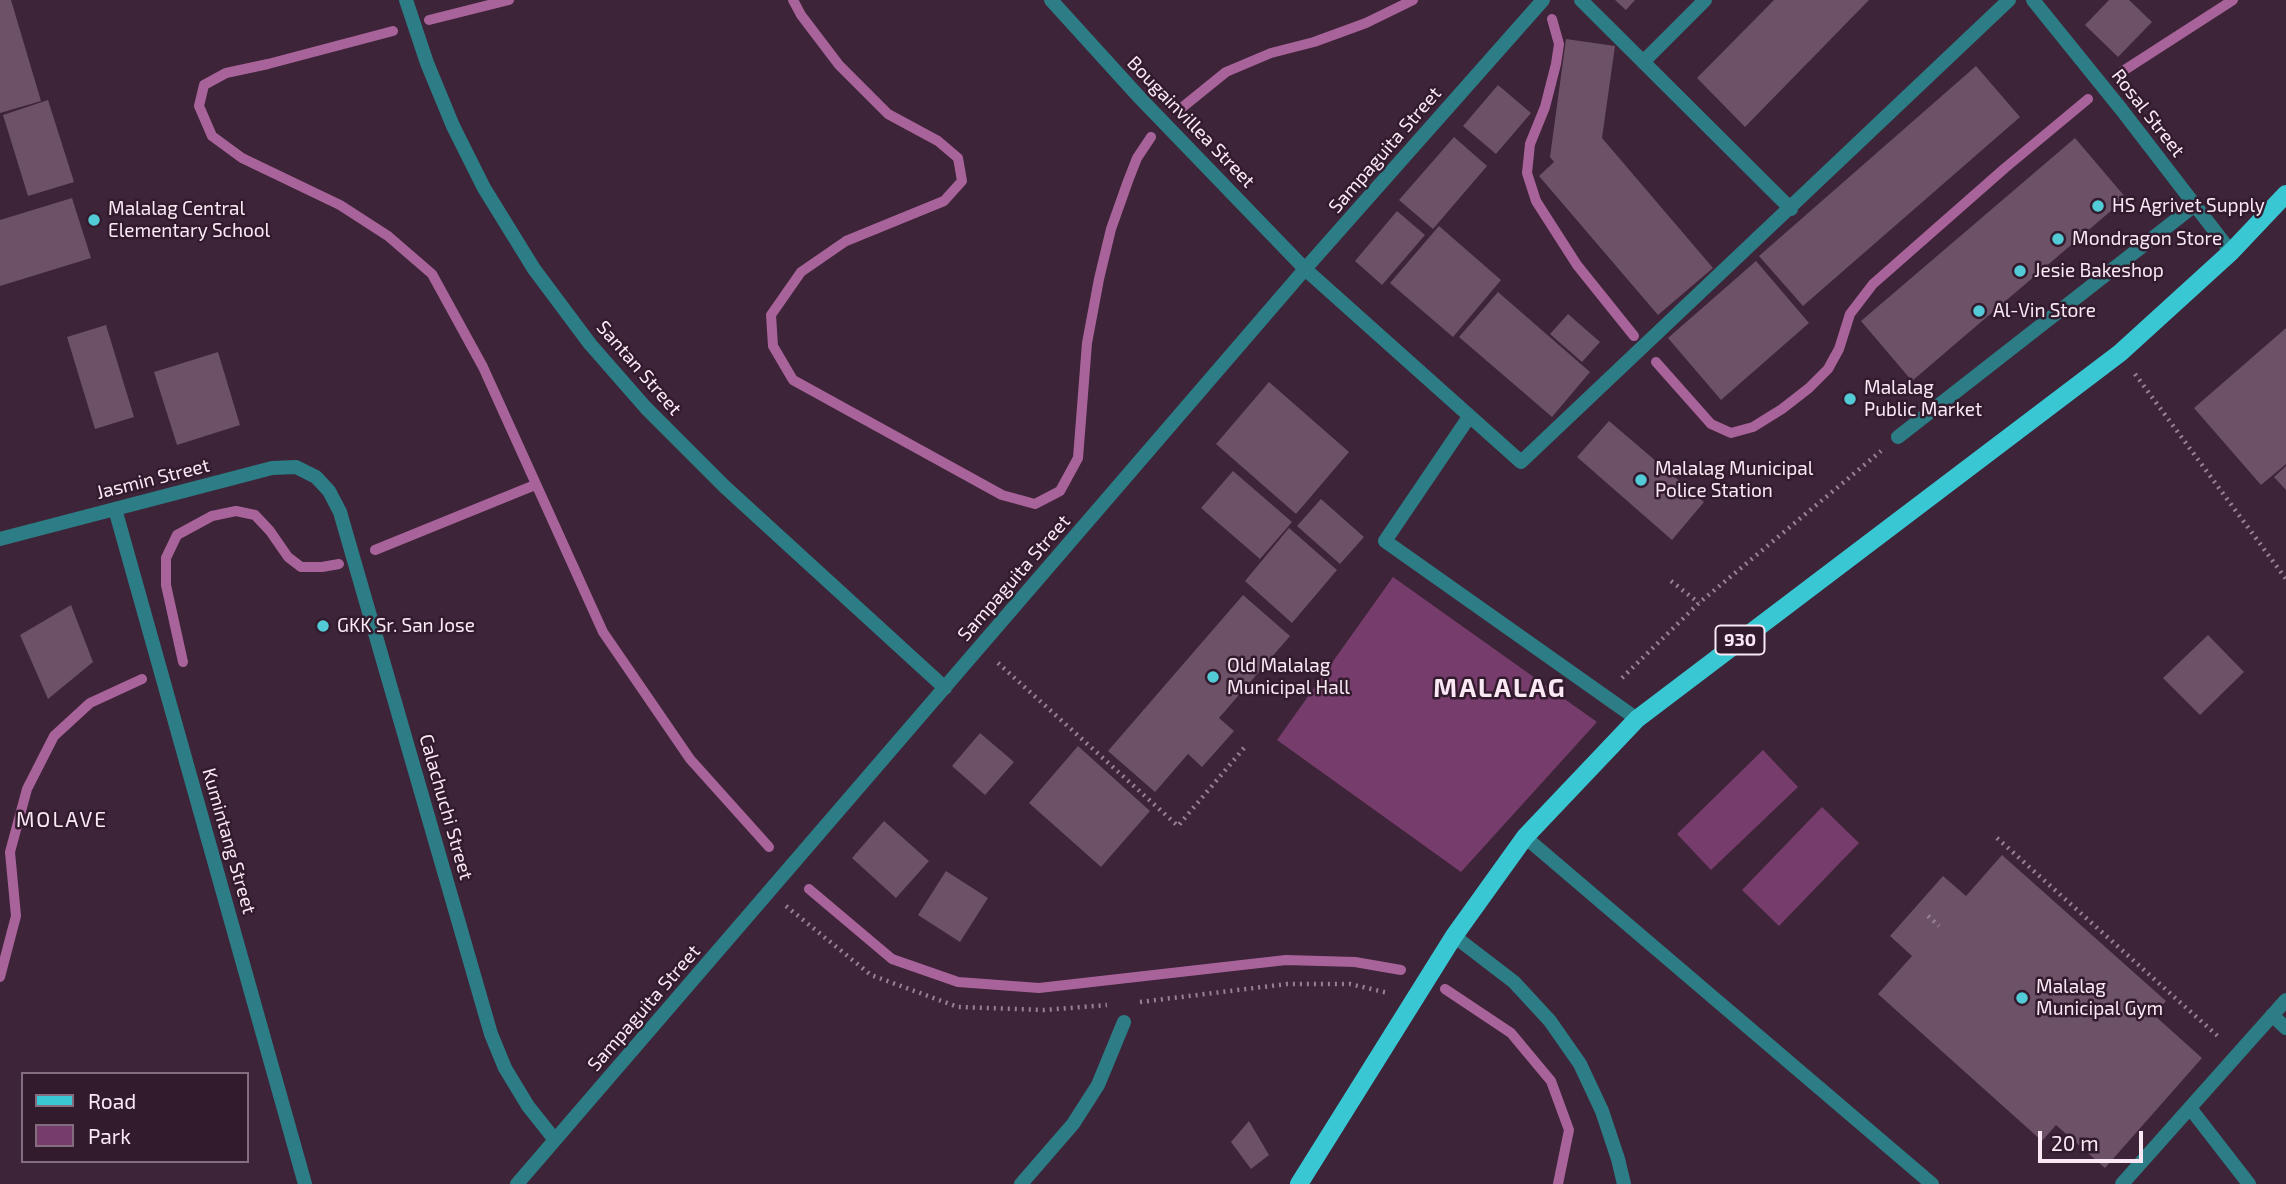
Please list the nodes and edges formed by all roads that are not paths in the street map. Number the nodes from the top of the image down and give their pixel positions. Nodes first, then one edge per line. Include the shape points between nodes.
1 (406, 0) edge
2 (1051, 0) edge
3 (1542, 0) edge
4 (1581, 0) edge
5 (1705, 0) edge
6 (2010, 0) edge
7 (2032, 0) edge
8 (1643, 62) junction
9 (2286, 194) edge
10 (2195, 205) junction
11 (1791, 209) junction
12 (2231, 252) junction
13 (1305, 269) junction
14 (1469, 417) junction
15 (1898, 437) road end
16 (316, 477) joint
17 (115, 509) junction
18 (0, 539) edge
19 (945, 688) junction
20 (1637, 719) junction
21 (1525, 837) junction
22 (1454, 936) junction
23 (2286, 1000) edge
24 (2272, 1015) junction
25 (1124, 1022) dead end
26 (2286, 1028) edge
27 (2190, 1108) junction
28 (555, 1140) junction
29 (305, 1184) edge
30 (516, 1184) edge
31 (1021, 1184) edge
32 (1298, 1184) edge
33 (1624, 1184) edge
34 (1932, 1184) edge
35 (2122, 1184) edge
36 (2249, 1184) edge

1 - 19 street, Santan Street via 453,126 484,188 534,269 590,344 646,408 725,486
2 - 13 street, Bougainvillea Street
3 - 13 street, Sampaguita Street
4 - 8 street
5 - 8 street
6 - 11 street
7 - 10 street, Rosal Street
8 - 11 street
9 - 12 main road, 930
10 - 12 street, Rosal Street
10 - 15 street
11 - 14 street, Bougainvillea Street via 1521,462
12 - 20 main road, 930 via 2120,354
13 - 14 street, Bougainvillea Street
13 - 19 street, Sampaguita Street
14 - 20 street via 1385,541
16 - 17 street, Jasmin Street via 296,467 272,468
16 - 28 street, Calachuchi Street via 340,512 491,1034 505,1068
17 - 18 street, Jasmin Street
17 - 29 street, Kumintang Street
19 - 28 street, Sampaguita Street
20 - 21 main road, 930
21 - 22 main road, 930
21 - 34 street
22 - 32 main road, 930
22 - 33 street via 1514,982 1550,1021 1580,1064 1602,1111
23 - 24 street
24 - 26 street
24 - 27 street
25 - 31 street via 1098,1085 1073,1124
27 - 35 street
27 - 36 street
28 - 30 street, Sampaguita Street

